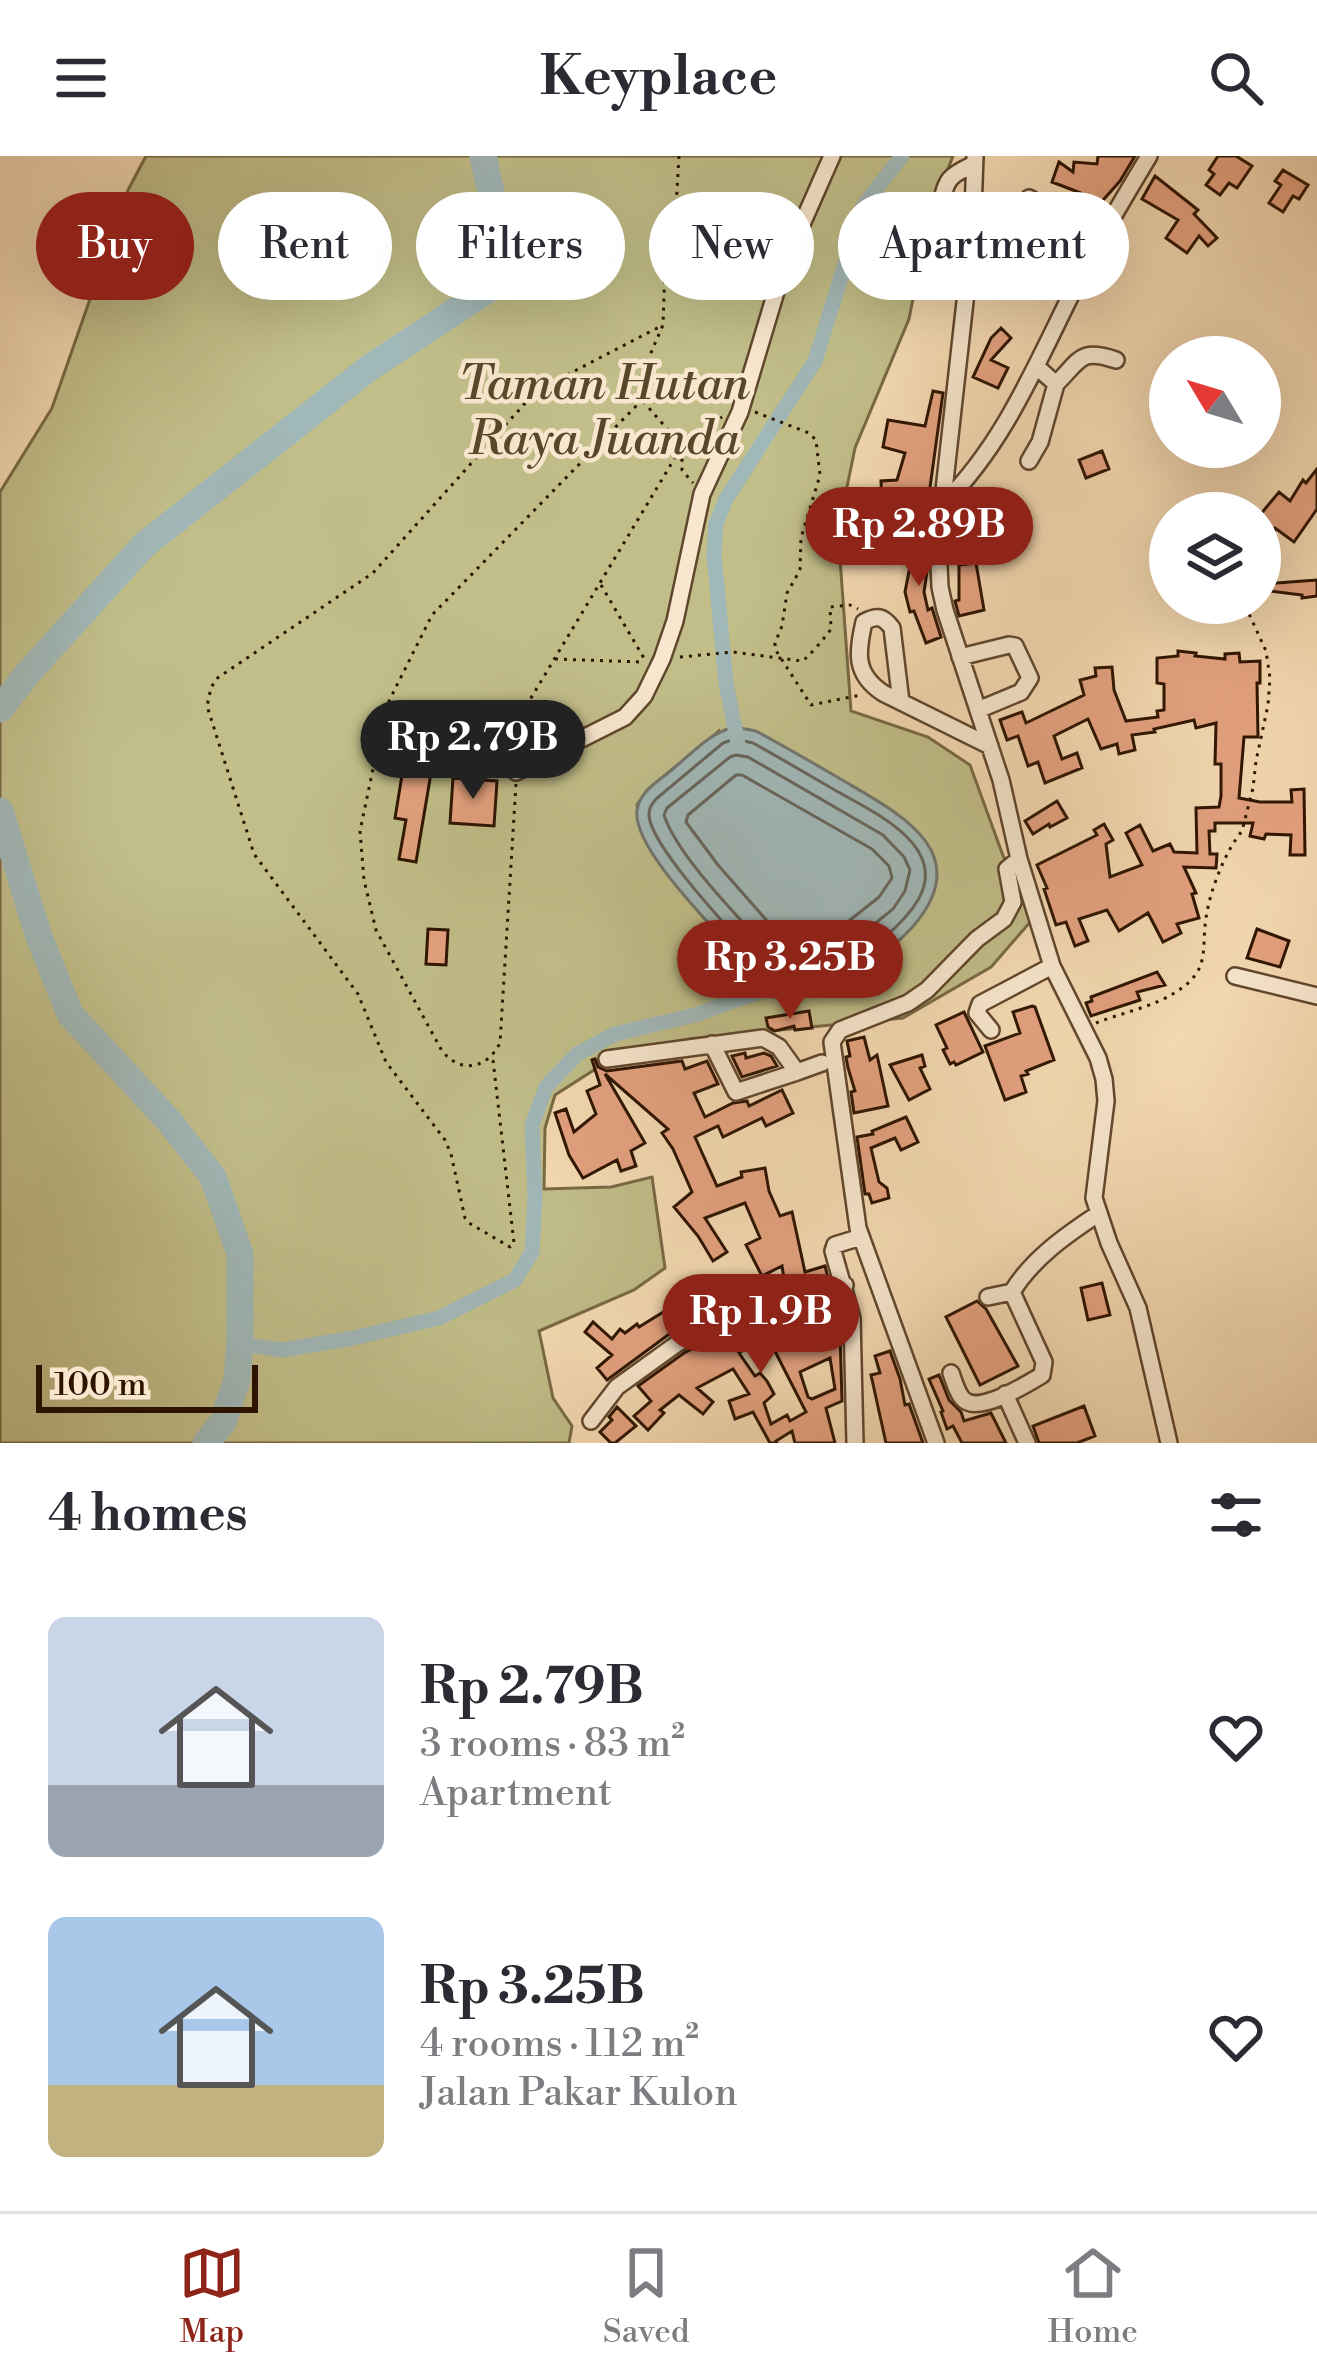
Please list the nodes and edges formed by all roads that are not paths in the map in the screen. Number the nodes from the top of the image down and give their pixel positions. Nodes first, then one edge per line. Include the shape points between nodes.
1 (832, 156) edge
2 (1149, 156) edge
3 (975, 160) edge
4 (944, 192) edge
5 (973, 192) edge
6 (1127, 192) edge
7 (965, 300) edge
8 (1069, 300) edge
9 (1116, 360) dead end
10 (1037, 367) junction
11 (1056, 384) junction
12 (1029, 461) dead end
13 (944, 504) junction
14 (941, 526) junction
15 (873, 549) dead end
16 (960, 657) junction
17 (901, 702) junction
18 (978, 710) junction
19 (990, 746) junction
20 (516, 772) road end
21 (1019, 860) junction
22 (1052, 966) junction
23 (1235, 976) dead end
24 (1317, 996) edge
25 (991, 1030) dead end
26 (712, 1044) junction
27 (607, 1059) dead end
28 (822, 1064) dead end
29 (796, 1072) junction
30 (1098, 1214) junction
31 (860, 1233) junction
32 (845, 1285) junction
33 (1012, 1292) junction
34 (988, 1297) dead end
35 (951, 1373) dead end
36 (1005, 1394) junction
37 (591, 1421) dead end
38 (855, 1443) edge
39 (936, 1443) edge
40 (1028, 1443) edge
41 (1169, 1443) edge

1 - 20 street via 784,265 740,412 701,494 675,621 644,696 625,717
2 - 6 street
3 - 4 street
3 - 5 street
7 - 13 street
8 - 10 street
9 - 11 street via 1085,355
10 - 11 street
10 - 13 street via 978,466
11 - 12 street
13 - 14 street
14 - 15 street via 898,534
14 - 16 street via 940,586
16 - 18 street
16 - 18 street via 1015,646 1030,678 1021,692
17 - 17 street via 892,628 877,616 864,622 857,650 864,676
17 - 19 street
18 - 19 street
19 - 21 street
21 - 22 street
21 - 31 street via 1007,868 1013,902 1004,919 908,1004 833,1036
22 - 25 street via 980,1004 977,1013
22 - 30 street via 1104,1078
23 - 24 street
26 - 27 street
26 - 29 street via 763,1039
26 - 29 street via 736,1091
28 - 29 street
30 - 33 street
30 - 41 street via 1138,1308
31 - 32 street via 833,1250
31 - 39 street
32 - 37 street via 772,1298 678,1343 617,1387
32 - 38 street
33 - 34 street
33 - 36 street via 1044,1362 1042,1375
35 - 36 street via 968,1404
36 - 40 street

